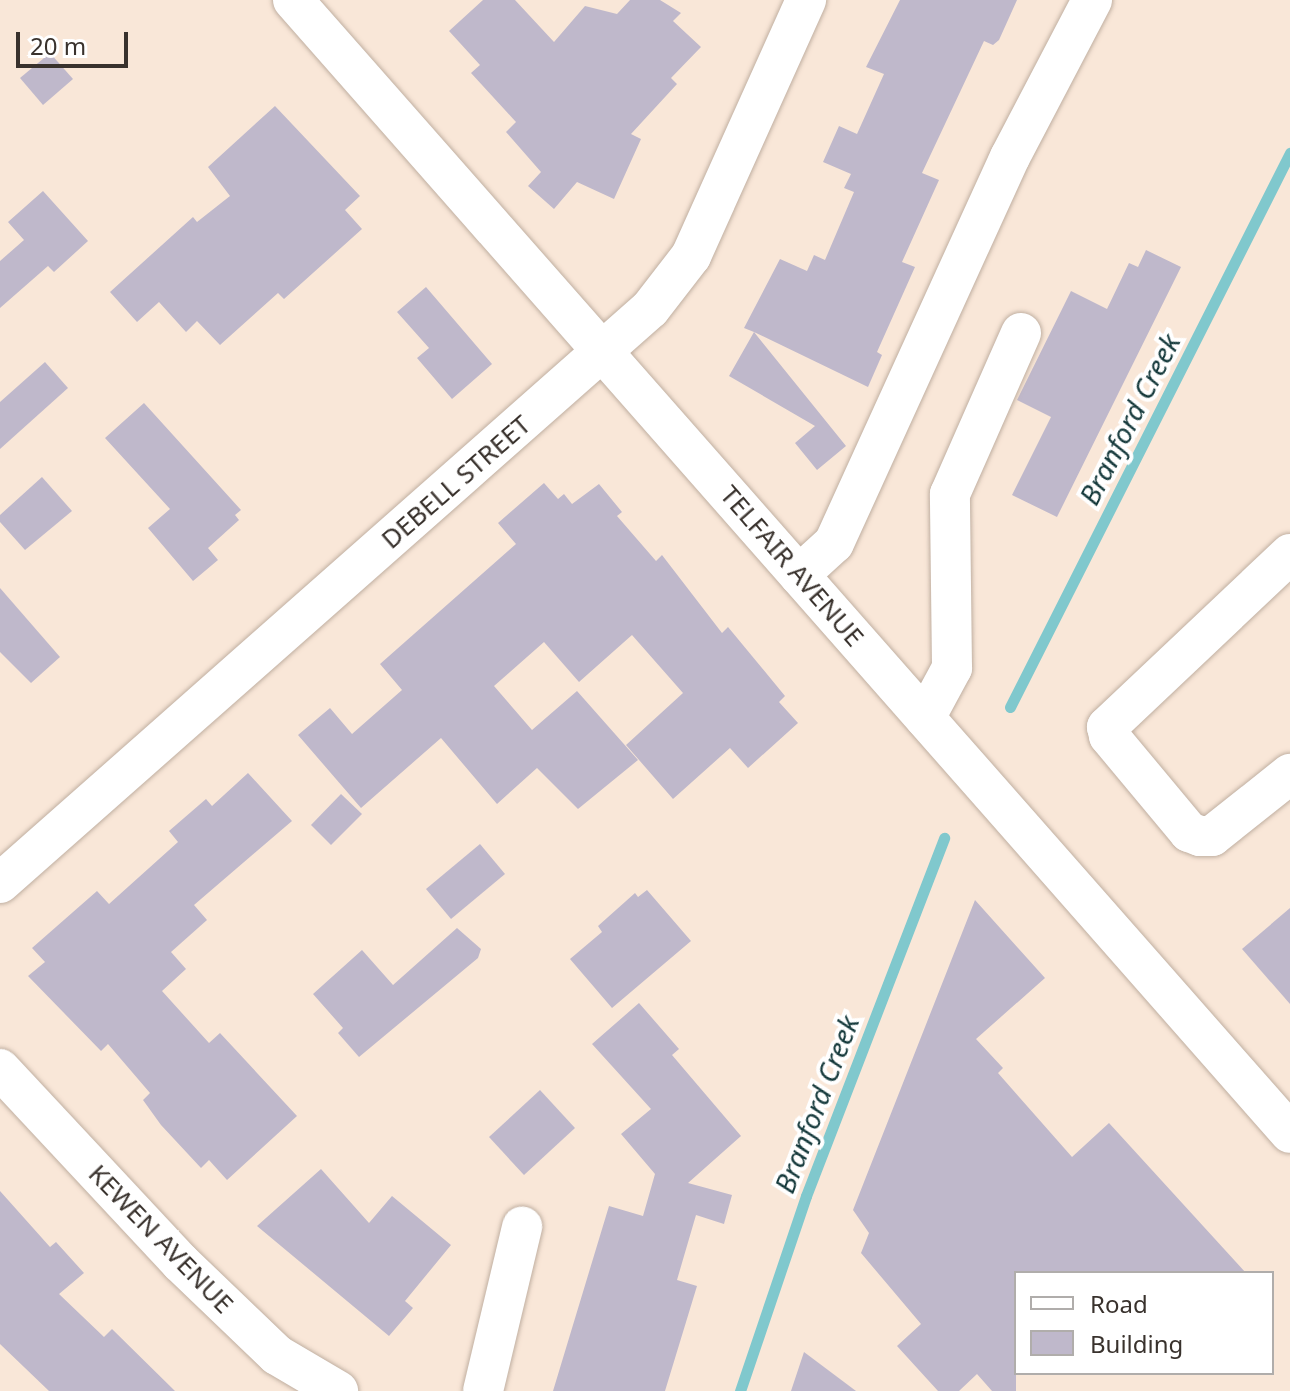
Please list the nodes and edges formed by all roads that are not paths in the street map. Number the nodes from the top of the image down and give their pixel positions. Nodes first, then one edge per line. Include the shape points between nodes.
1 (293, 0) edge
2 (806, 0) edge
3 (1092, 0) edge
4 (1021, 333) dead end
5 (603, 353) junction
6 (1290, 554) edge
7 (799, 575) junction
8 (925, 718) junction
9 (1290, 774) edge
10 (0, 883) edge
11 (0, 1069) edge
12 (1290, 1133) edge
13 (522, 1227) dead end
14 (338, 1391) edge
15 (483, 1391) edge

1 - 5 street, TELFAIR AVENUE
2 - 5 street, DEBELL STREET via 691,256 650,309
3 - 7 street via 1010,157 834,543
4 - 8 street via 950,494 952,668
5 - 7 street, TELFAIR AVENUE
5 - 10 street, DEBELL STREET
6 - 9 street via 1107,727 1189,832 1200,836 1212,836
7 - 8 street, TELFAIR AVENUE
8 - 12 street, TELFAIR AVENUE
11 - 14 street, KEWEN AVENUE via 191,1273 277,1355
13 - 15 street

